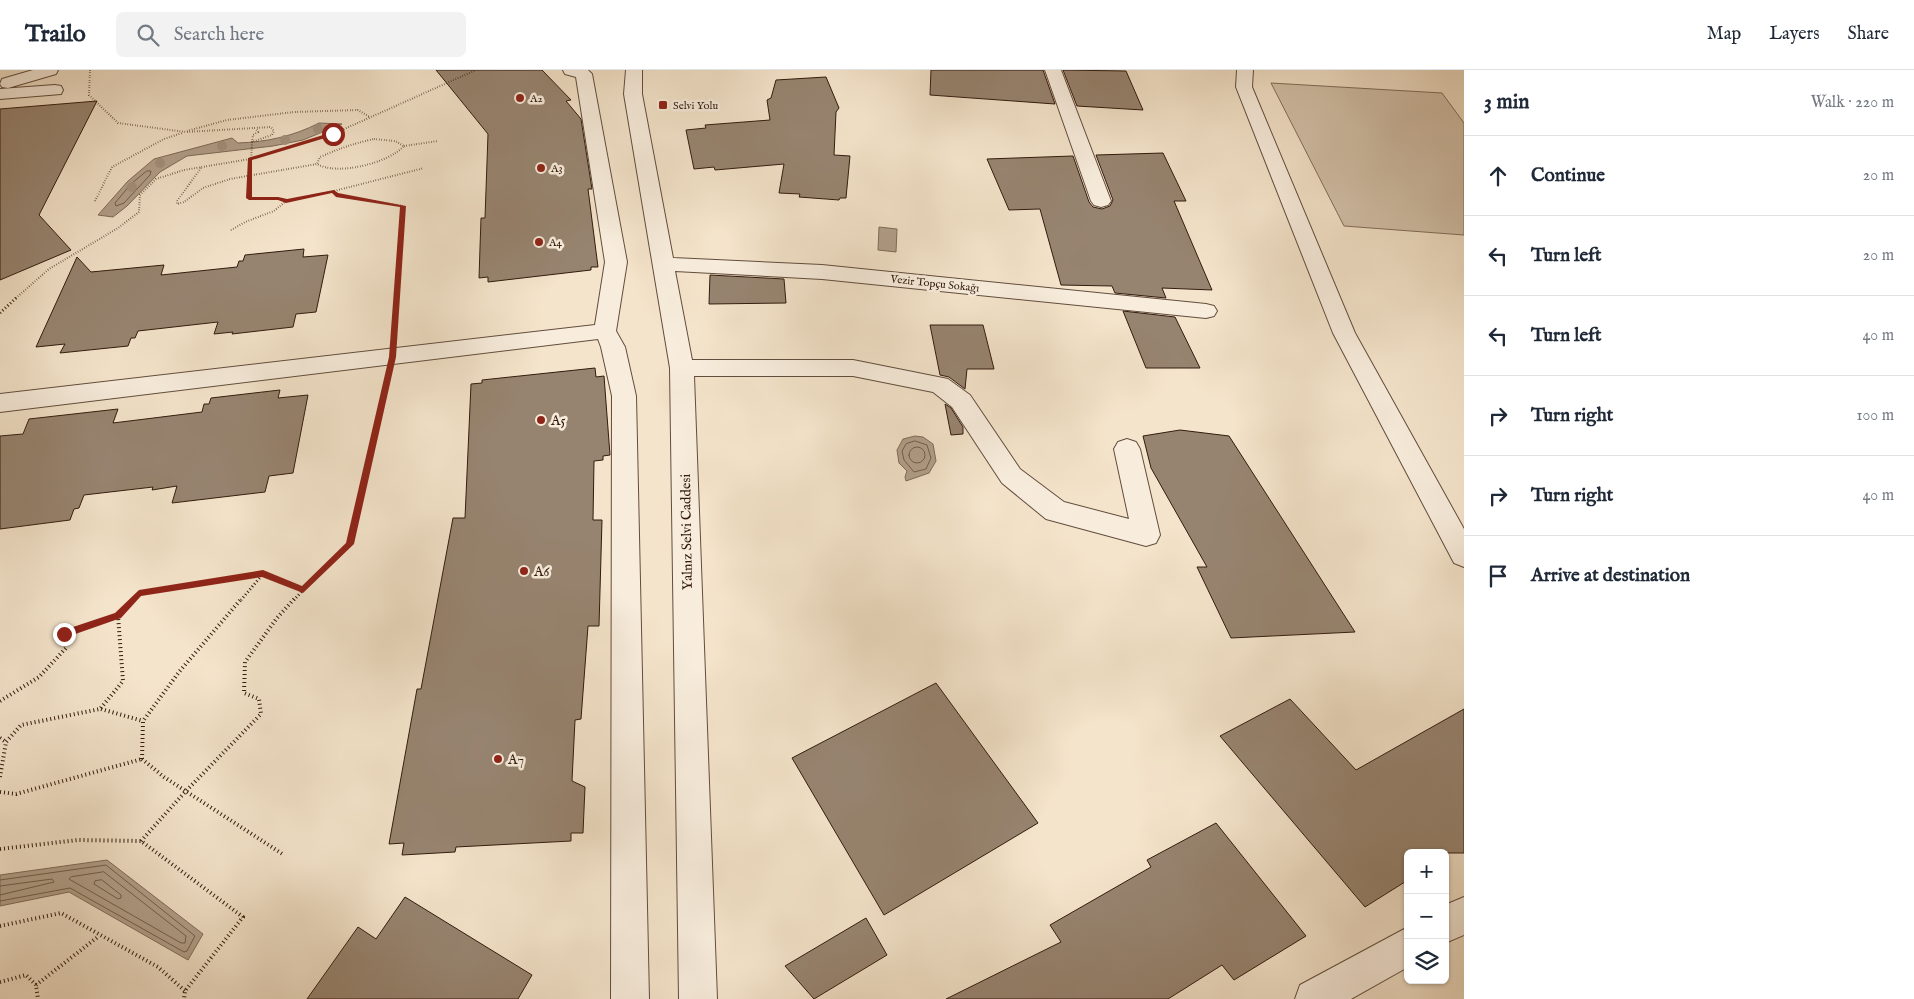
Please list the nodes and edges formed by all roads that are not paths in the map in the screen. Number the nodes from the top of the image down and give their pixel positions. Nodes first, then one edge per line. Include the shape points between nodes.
1 (10, 70) edge
2 (50, 70) edge
3 (571, 70) edge
4 (634, 70) edge
5 (1053, 70) edge
6 (1245, 70) edge
7 (0, 72) edge
8 (0, 86) edge
9 (54, 90) dead end
10 (0, 94) edge
11 (1101, 201) dead end
12 (664, 264) junction
13 (1206, 311) dead end
14 (605, 331) junction
15 (682, 368) junction
16 (0, 403) edge
17 (1127, 449) dead end
18 (1464, 555) edge
19 (1464, 915) edge
20 (1449, 923) edge
21 (1404, 948) edge
22 (630, 999) edge
23 (698, 999) edge
24 (1314, 999) edge

1 - 7 street
2 - 8 street
3 - 14 street via 584,74 616,262
4 - 12 street, Yalnız Selvi Caddesi via 633,94
5 - 11 street
6 - 18 street via 1244,87 1344,333
9 - 10 street
12 - 13 street, Vezir Topçu Sokağı via 822,272
12 - 15 street, Yalnız Selvi Caddesi
14 - 16 street
14 - 22 street via 613,347 624,396
15 - 17 street via 853,368 940,385 961,401 1011,476 1056,511 1146,536
15 - 23 street, Yalnız Selvi Caddesi
19 - 20 street
21 - 24 street

